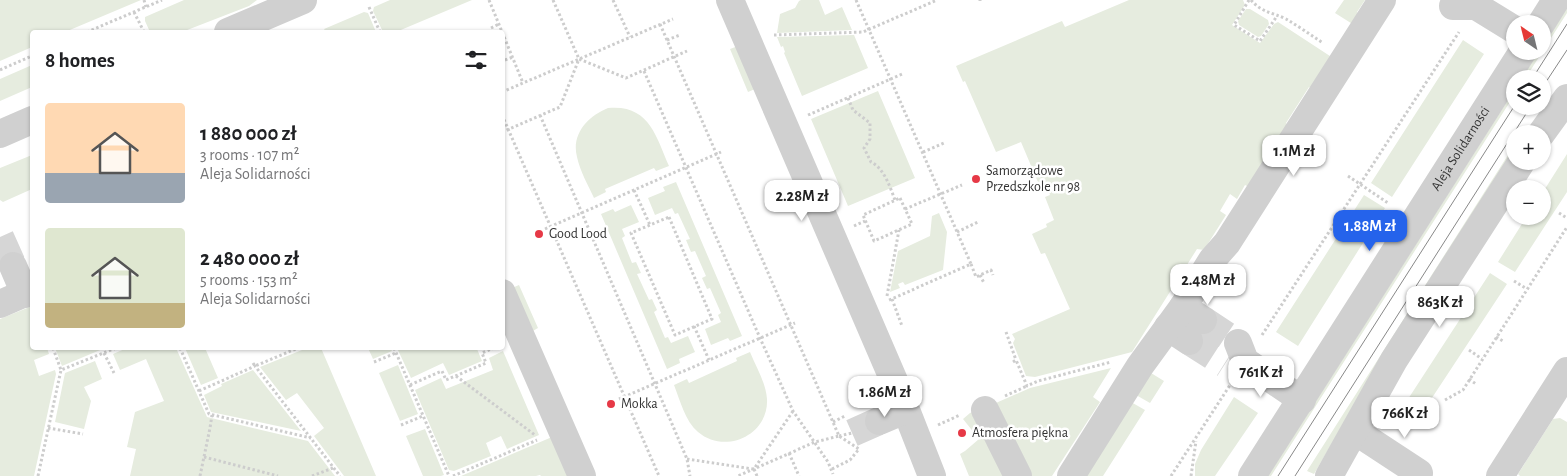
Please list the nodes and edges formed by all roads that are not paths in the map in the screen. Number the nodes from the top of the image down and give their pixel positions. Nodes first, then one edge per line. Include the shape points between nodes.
1 (730, 0) edge
2 (1382, 0) edge
3 (1556, 0) edge
4 (292, 2) edge
5 (1466, 11) edge
6 (1547, 15) edge
7 (1506, 27) edge
8 (232, 30) edge
9 (1517, 60) edge
10 (1567, 98) edge
11 (30, 121) edge
12 (1548, 125) edge
13 (0, 134) edge
14 (1516, 170) edge
15 (13, 266) tunnel mouth
16 (29, 292) edge
17 (505, 300) edge
18 (0, 304) edge
19 (1241, 357) tunnel mouth
20 (1567, 371) edge
21 (1302, 400) junction
22 (982, 408) road end
23 (905, 410) junction
24 (879, 421) tunnel mouth
25 (1355, 432) junction
26 (1419, 473) dead end
27 (582, 476) edge
28 (932, 476) edge
29 (1018, 476) edge
30 (1071, 476) edge
31 (1252, 476) edge
32 (1329, 476) edge
33 (1500, 476) edge

1 - 23 street
2 - 30 street via 1212,260 1186,324 1140,366
3 - 6 street
4 - 8 street
5 - 7 street
9 - 21 street, Aleja Solidarności
10 - 12 street
11 - 13 street
14 - 25 street via 1394,360
15 - 16 street
16 - 18 street
17 - 27 street
19 - 21 street
20 - 33 street
21 - 31 street, Aleja Solidarności
22 - 29 street
23 - 24 street
23 - 28 street
25 - 26 street
25 - 32 street

